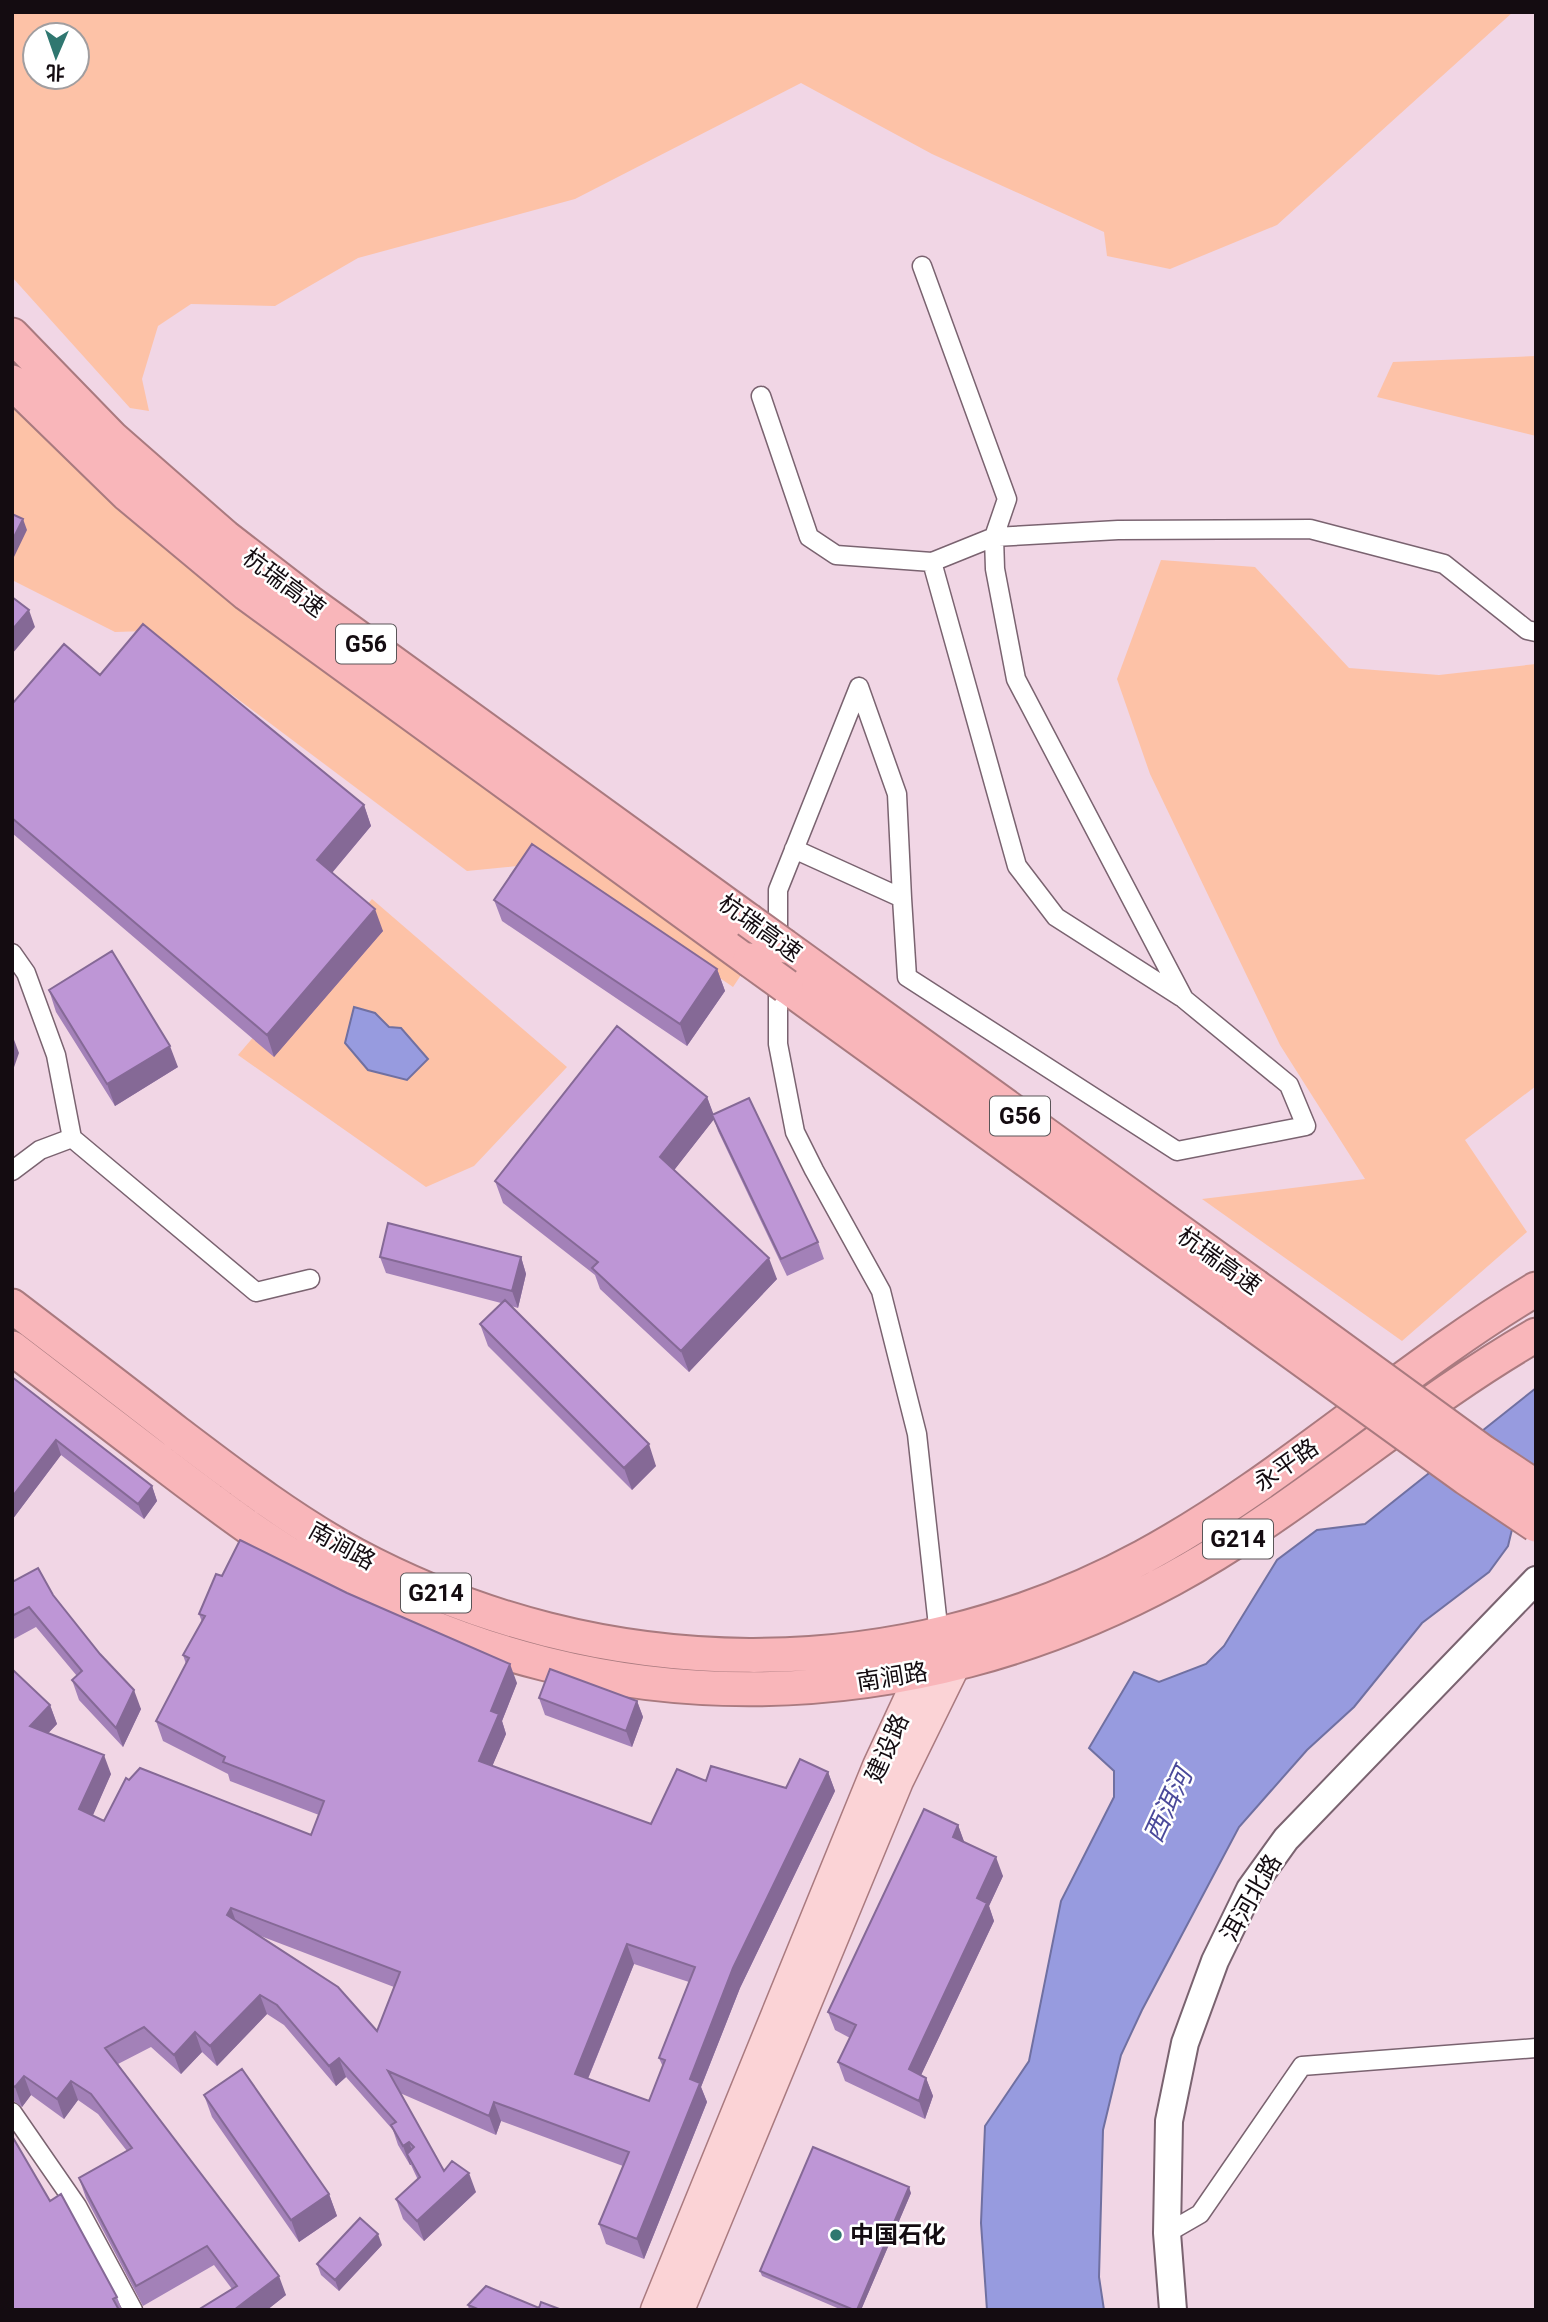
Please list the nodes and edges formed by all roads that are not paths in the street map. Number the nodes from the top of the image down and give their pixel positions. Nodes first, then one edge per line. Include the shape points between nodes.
1 (922, 266) dead end
2 (12, 335) edge
3 (12, 382) edge
4 (761, 396) dead end
5 (994, 537) junction
6 (933, 562) junction
7 (1536, 632) edge
8 (794, 849) junction
9 (902, 898) junction
10 (12, 953) edge
11 (1184, 999) junction
12 (72, 1138) junction
13 (12, 1171) edge
14 (310, 1279) dead end
15 (1536, 1279) edge
16 (1536, 1289) edge
17 (1246, 1300) junction
18 (12, 1306) edge
19 (1485, 1319) junction
20 (1536, 1335) edge
21 (12, 1348) edge
22 (1381, 1439) junction
23 (1536, 1487) edge
24 (1536, 1525) edge
25 (1536, 1580) edge
26 (939, 1636) junction
27 (940, 1669) junction
28 (1536, 2048) edge
29 (12, 2112) edge
30 (1167, 2233) junction
31 (133, 2310) edge
32 (656, 2310) edge
33 (679, 2310) edge
34 (1173, 2310) edge

1 - 5 street via 1007,499
2 - 17 highway, 杭瑞高速 / G56, bridge via 112,438 309,603 784,946
3 - 17 highway, 杭瑞高速 / G56, bridge via 127,494 247,594 786,986
4 - 6 street via 809,537 836,555
5 - 6 street
5 - 7 street via 1118,530 1310,529 1444,564 1527,630
5 - 11 street via 995,569 1016,679
6 - 11 street via 1017,866 1056,917
8 - 9 street
8 - 9 street via 859,687 897,794
8 - 26 street via 778,890 778,1044 795,1132 881,1292 917,1434
9 - 11 street via 907,977 1177,1151 1306,1126 1289,1085
10 - 12 street via 26,973 56,1055
12 - 13 street via 40,1150
12 - 14 street via 256,1292
15 - 19 highway
16 - 19 highway, 永平路 / G214
17 - 23 highway, 杭瑞高速 / G56, bridge
17 - 24 highway, 杭瑞高速 / G56, bridge via 1466,1478
18 - 26 highway, 南涧路 / G214 via 269,1503 397,1576 484,1611 585,1639 709,1655 800,1655
19 - 22 highway
19 - 26 highway, 永平路 / G214 via 1289,1463 1157,1549 1064,1595
20 - 22 highway, 永平路 / G214
21 - 27 highway, 南涧路 / G214 via 250,1530 383,1606 473,1642 578,1671 708,1688 802,1688
22 - 27 highway, 永平路 / G214 via 1252,1530 1169,1581 1077,1626
25 - 30 street, 洱河北路 via 1286,1839 1250,1889 1215,1961 1185,2043 1169,2121
26 - 27 main road, 建设路
27 - 32 main road, 建设路 via 878,1766
27 - 33 main road, 建设路
28 - 30 street via 1302,2066 1200,2214
29 - 31 street via 77,2206
30 - 34 street, 洱河北路

